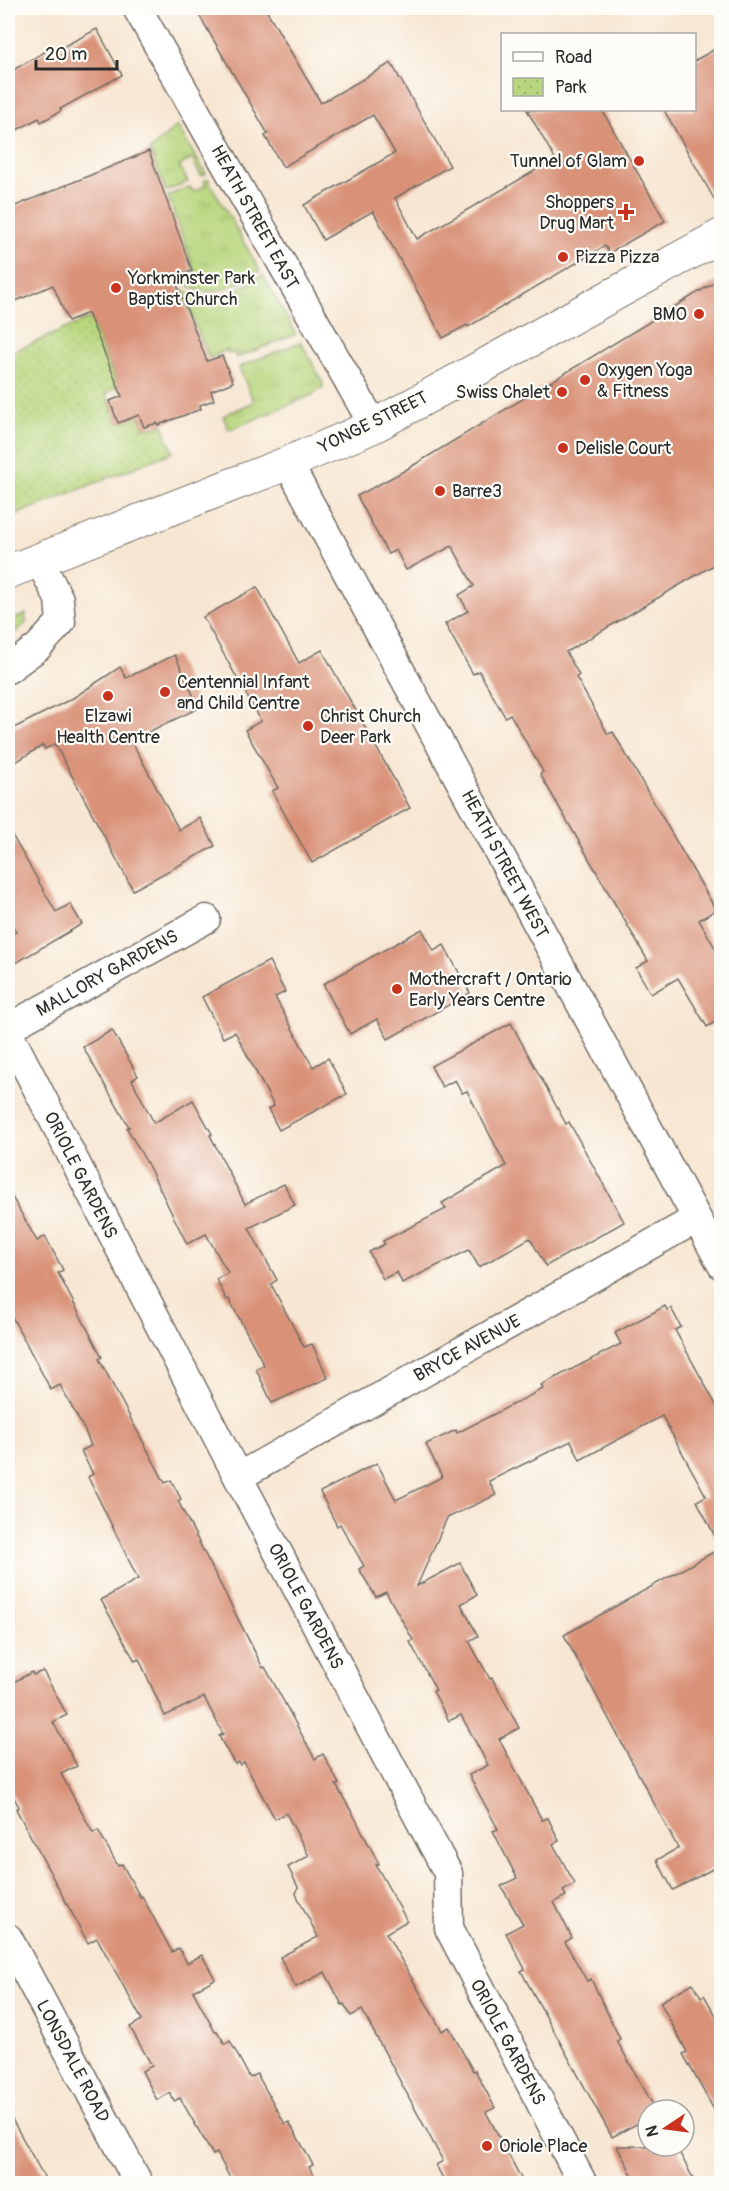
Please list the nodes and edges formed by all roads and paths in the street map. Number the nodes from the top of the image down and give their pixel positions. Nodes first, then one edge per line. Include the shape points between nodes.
1 (137, 8) edge
2 (722, 235) edge
3 (374, 426) junction
4 (288, 463) junction
5 (39, 560) junction
6 (8, 572) edge
7 (8, 669) edge
8 (206, 918) dead end
9 (8, 1030) edge
10 (696, 1219) junction
11 (722, 1265) edge
12 (238, 1477) junction
13 (8, 1938) edge
14 (139, 2184) edge
15 (583, 2184) edge

1 - 3 street, HEATH STREET EAST
2 - 3 main road, YONGE STREET
3 - 4 main road, YONGE STREET
4 - 5 main road, YONGE STREET
4 - 10 street, HEATH STREET WEST
5 - 6 main road, YONGE STREET
5 - 7 street via 58,599 61,622 38,647
8 - 9 street, MALLORY GARDENS
9 - 12 street, ORIOLE GARDENS
10 - 11 street, HEATH STREET WEST
10 - 12 street, BRYCE AVENUE
12 - 15 street, ORIOLE GARDENS via 448,1873 448,1928
13 - 14 street, LONSDALE ROAD

